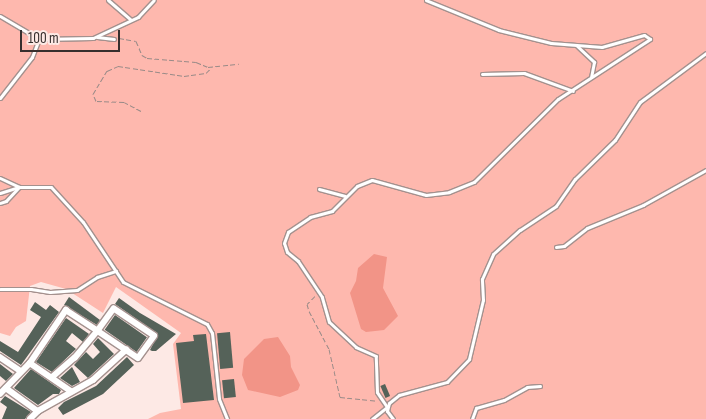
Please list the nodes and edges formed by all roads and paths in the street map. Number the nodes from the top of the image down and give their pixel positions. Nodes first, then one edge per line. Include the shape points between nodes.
1 (108, 0) edge
2 (154, 0) edge
3 (426, 0) edge
4 (0, 16) edge
5 (131, 20) junction
6 (96, 37) junction
7 (39, 39) junction
8 (114, 39) joint
9 (570, 44) junction
10 (706, 53) edge
11 (239, 64) dead end
12 (212, 67) junction
13 (482, 74) dead end
14 (590, 78) junction
15 (573, 91) junction
16 (0, 98) edge
17 (141, 112) dead end
18 (706, 170) edge
19 (0, 178) edge
20 (19, 186) junction
21 (319, 189) dead end
22 (0, 193) edge
23 (346, 196) junction
24 (0, 203) edge
25 (556, 248) dead end
26 (116, 271) junction
27 (0, 289) edge
28 (320, 294) junction
29 (98, 331) junction
30 (126, 350) junction
31 (0, 357) edge
32 (30, 363) junction
33 (21, 371) junction
34 (52, 378) junction
35 (540, 386) dead end
36 (6, 388) junction
37 (71, 391) junction
38 (0, 394) edge
39 (382, 403) junction
40 (387, 406) junction
41 (38, 411) junction
42 (30, 419) edge
43 (227, 419) edge
44 (372, 419) edge
45 (393, 419) edge
46 (472, 419) edge

1 - 5 lane via 127,20
2 - 5 lane
3 - 9 lane via 499,30
4 - 7 lane
5 - 6 lane
6 - 7 lane
6 - 8 lane
7 - 16 lane via 32,57
8 - 12 path via 136,41 145,58 196,62
9 - 14 lane via 579,46 594,62
9 - 14 lane via 602,47 649,36 645,44
10 - 40 lane via 640,102 616,140 575,179 556,206 520,230 493,254 482,279 483,300 472,351 460,371 447,382 399,395
11 - 12 path
12 - 17 path via 206,73 184,76 118,66 107,71 93,94 96,101 124,102
13 - 15 lane via 524,73
14 - 15 lane
15 - 23 lane via 549,107 523,136 490,163 482,176 460,189 415,194 386,181 372,180
18 - 25 lane via 642,205 580,232 564,246
19 - 20 lane
20 - 22 lane
20 - 24 lane via 6,201
20 - 26 lane via 51,187 82,222
21 - 23 lane
23 - 28 lane via 332,211 299,223 284,239 287,252 298,260
26 - 27 lane via 77,290
26 - 43 lane via 124,282 191,314 211,328 219,399
28 - 39 lane via 329,322 337,331 356,347 376,356 375,383
28 - 39 path via 307,304 313,322 323,332 340,397 351,400 370,398
29 - 30 street
29 - 30 street via 114,309 154,336 139,358
29 - 32 street via 66,310
29 - 34 street
30 - 37 street via 93,380
31 - 33 street
32 - 33 street
32 - 34 street
33 - 36 street
34 - 37 street
35 - 46 lane via 527,387 498,402 476,408
36 - 38 street
36 - 41 street
37 - 41 street
39 - 40 lane
40 - 44 lane
40 - 45 lane
41 - 42 street

